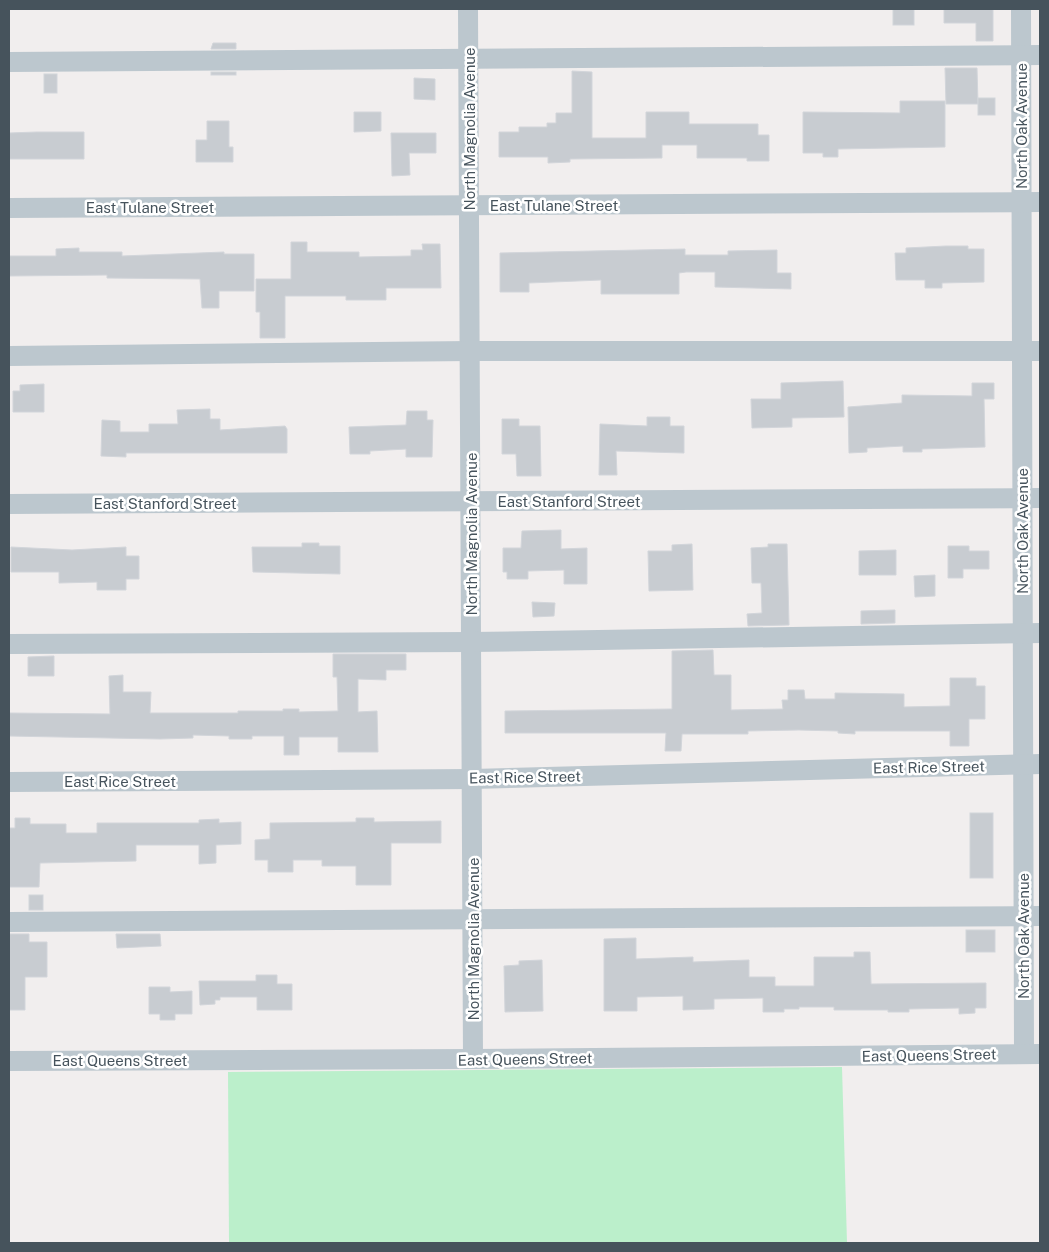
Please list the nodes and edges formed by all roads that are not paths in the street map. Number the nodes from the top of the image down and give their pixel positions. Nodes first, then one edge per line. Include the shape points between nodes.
1 (468, 9) edge
2 (1021, 9) edge
3 (1031, 56) edge
4 (469, 58) junction
5 (9, 62) edge
6 (1031, 202) edge
7 (469, 205) junction
8 (9, 208) edge
9 (470, 351) junction
10 (1031, 351) edge
11 (9, 356) edge
12 (1031, 498) edge
13 (471, 502) junction
14 (9, 504) edge
15 (1031, 634) edge
16 (471, 642) junction
17 (9, 644) edge
18 (1032, 764) edge
19 (472, 779) junction
20 (9, 782) edge
21 (1032, 916) edge
22 (473, 919) junction
23 (9, 922) edge
24 (1032, 1054) edge
25 (473, 1059) junction
26 (9, 1061) edge

1 - 4 street, North Magnolia Avenue
2 - 3 street, North Oak Avenue
3 - 4 street
3 - 6 street, North Oak Avenue
4 - 5 street
4 - 7 street, North Magnolia Avenue
6 - 7 street, East Tulane Street
6 - 10 street, North Oak Avenue
7 - 8 street, East Tulane Street
7 - 9 street, North Magnolia Avenue
9 - 10 street
9 - 11 street
9 - 13 street, North Magnolia Avenue
10 - 12 street, North Oak Avenue
12 - 13 street, East Stanford Street
12 - 15 street, North Oak Avenue
13 - 14 street, East Stanford Street
13 - 16 street, North Magnolia Avenue
15 - 16 street
15 - 18 street, North Oak Avenue
16 - 17 street
16 - 19 street, North Magnolia Avenue
18 - 19 street, East Rice Street
18 - 21 street, North Oak Avenue
19 - 20 street, East Rice Street
19 - 22 street, North Magnolia Avenue
21 - 22 street
21 - 24 street, North Oak Avenue
22 - 23 street
22 - 25 street, North Magnolia Avenue
24 - 25 street, East Queens Street
25 - 26 street, East Queens Street

